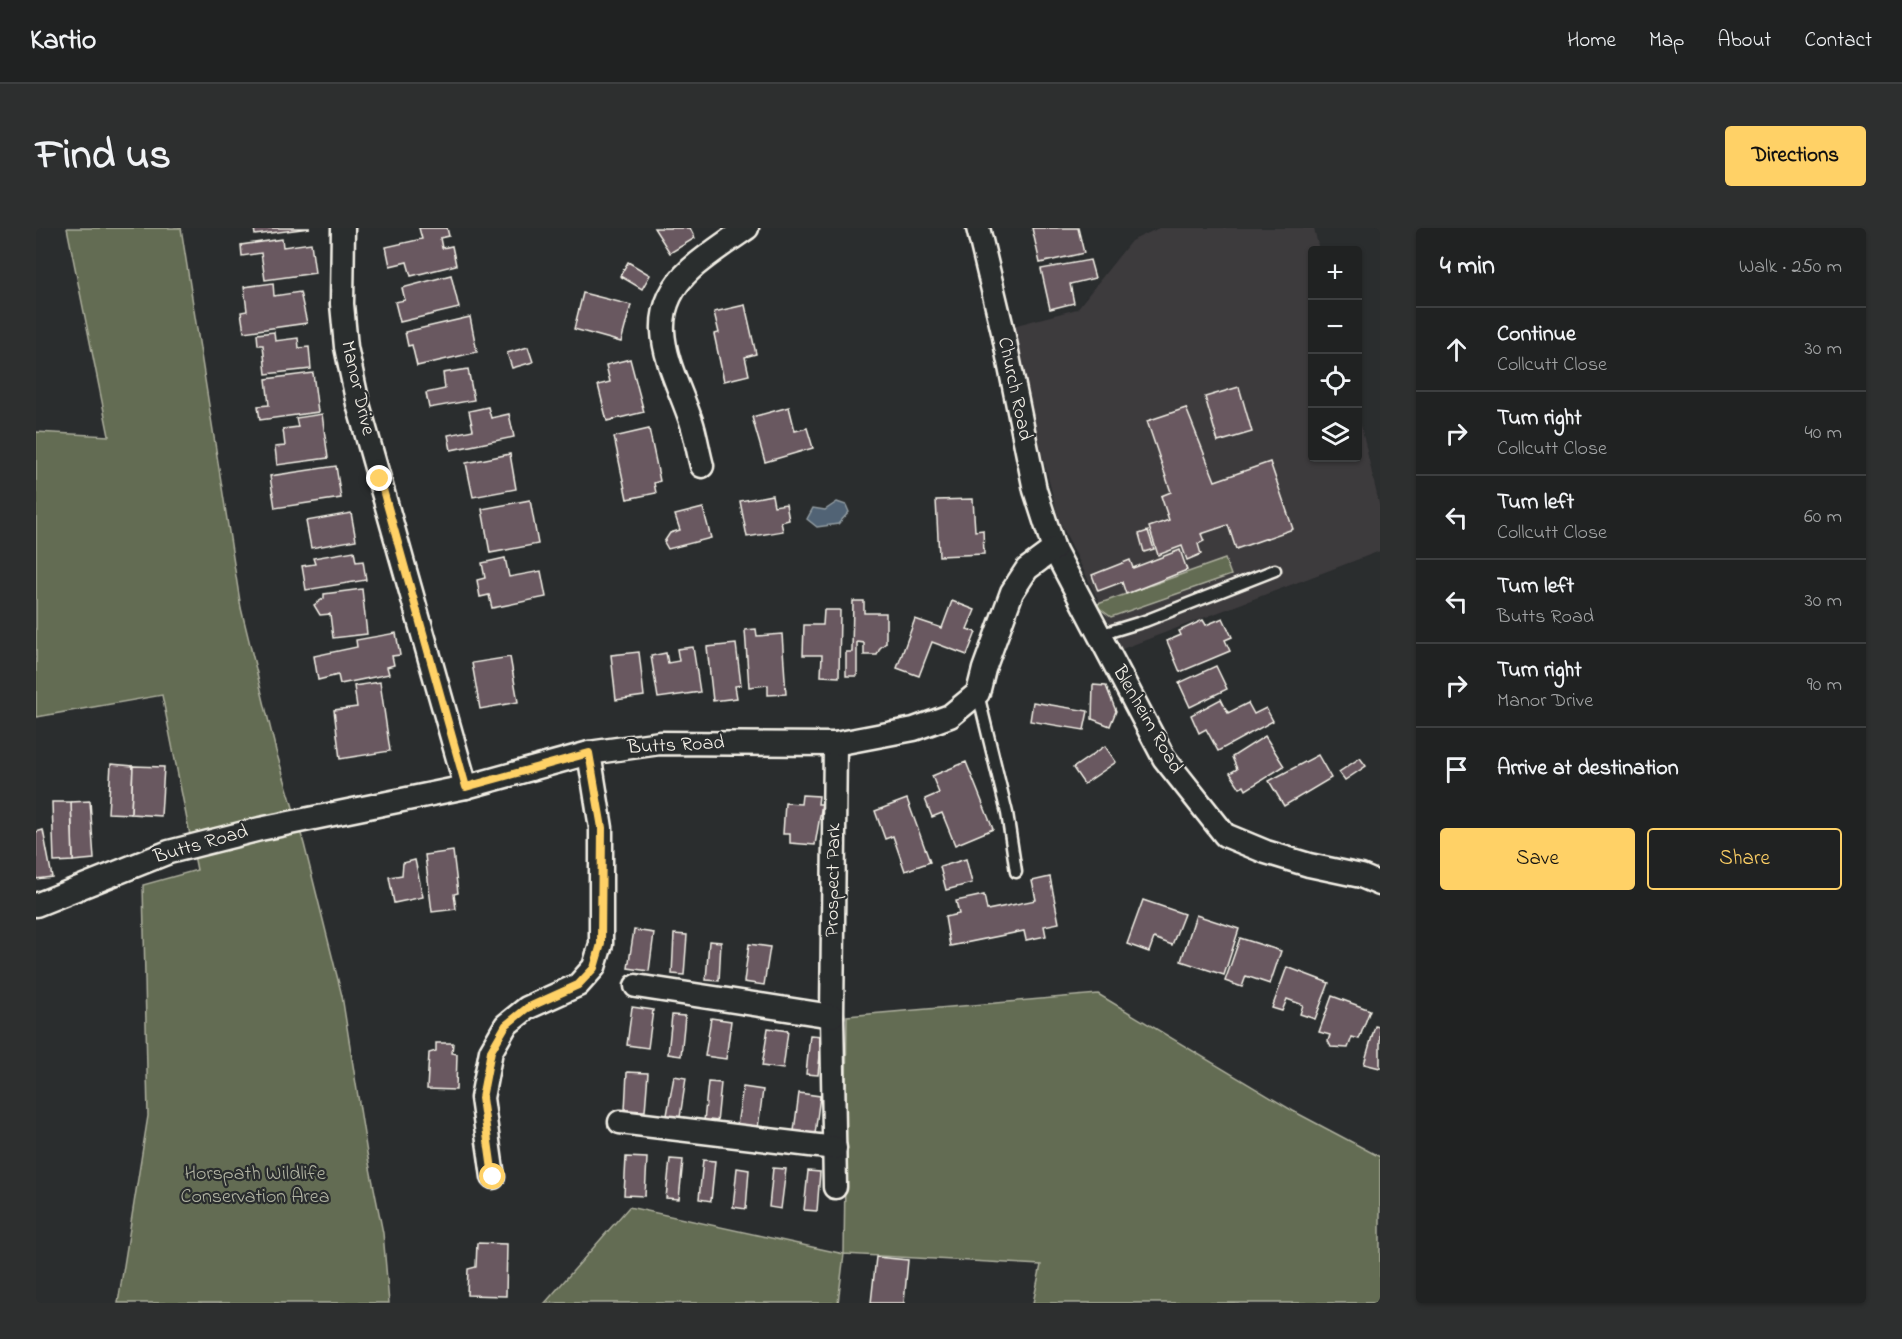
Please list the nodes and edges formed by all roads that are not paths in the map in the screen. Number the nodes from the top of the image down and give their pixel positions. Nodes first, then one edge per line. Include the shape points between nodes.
1 (343, 228) edge
2 (747, 228) edge
3 (978, 228) edge
4 (702, 466) dead end
5 (1054, 549) junction
6 (1275, 570) dead end
7 (1098, 635) junction
8 (978, 693) junction
9 (835, 744) junction
10 (589, 753) junction
11 (466, 787) junction
12 (1016, 872) dead end
13 (1380, 884) edge
14 (36, 905) edge
15 (636, 986) dead end
16 (832, 1016) junction
17 (620, 1122) dead end
18 (835, 1148) junction
19 (493, 1177) dead end
20 (835, 1187) dead end

1 - 11 street, Manor Drive via 346,346 358,404
2 - 4 street via 690,269 672,291 664,315 662,342 691,422
3 - 5 street, Church Road via 1035,490
5 - 7 street, Blenheim Road
5 - 8 street via 1027,569 1012,592
6 - 7 lane via 1145,621
7 - 13 street, Blenheim Road via 1164,758 1225,835 1266,852
8 - 9 street, Butts Road via 950,716 914,729
8 - 12 lane via 1007,813
9 - 10 street, Butts Road via 660,742
9 - 16 street, Prospect Park
10 - 11 street, Butts Road
10 - 19 street via 602,828 601,944 594,968 578,985 527,1008 506,1025 491,1051 482,1098
11 - 14 street, Butts Road via 260,828 169,852
15 - 16 street
16 - 18 street, Prospect Park
17 - 18 street
18 - 20 street, Prospect Park

